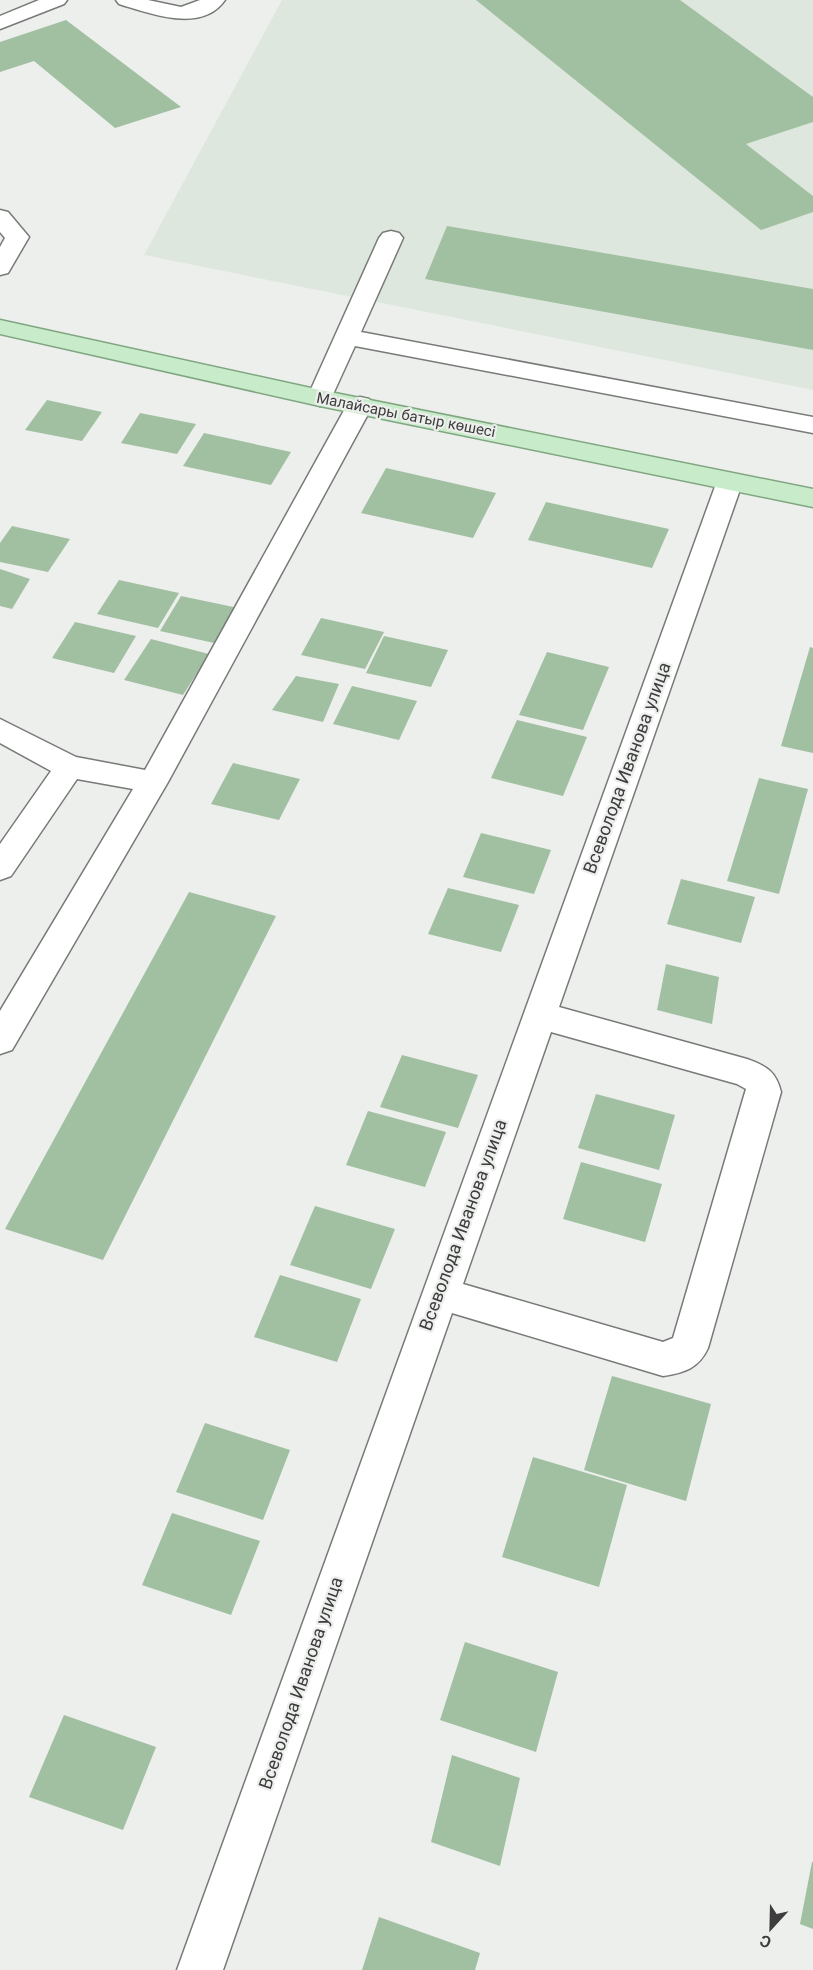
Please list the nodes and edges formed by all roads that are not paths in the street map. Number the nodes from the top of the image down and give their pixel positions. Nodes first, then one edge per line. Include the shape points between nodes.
1 (27, 0) edge
2 (57, 0) edge
3 (126, 0) edge
4 (215, 0) edge
5 (6, 20) edge
6 (0, 217) edge
7 (391, 238) dead end
8 (0, 268) edge
9 (1, 329) edge
10 (346, 337) junction
11 (320, 398) junction
12 (360, 405) junction
13 (813, 426) edge
14 (730, 481) junction
15 (813, 498) edge
16 (0, 730) edge
17 (69, 767) junction
18 (153, 782) junction
19 (0, 868) edge
20 (538, 1016) junction
21 (0, 1040) edge
22 (439, 1293) junction
23 (200, 1970) edge

1 - 5 street
2 - 5 street
3 - 4 street via 177,15 190,14
6 - 8 street via 17,237
7 - 10 street
9 - 11 main road, Малайсары батыр көшесі
10 - 11 street
10 - 13 street
11 - 12 main road, Малайсары батыр көшесі
12 - 14 main road, Малайсары батыр көшесі
12 - 18 street
14 - 15 main road, Малайсары батыр көшесі
14 - 20 street, Всеволода Иванова улица
16 - 17 street
17 - 18 street
17 - 19 street
18 - 21 street
20 - 22 street, Всеволода Иванова улица
20 - 22 street via 747,1073 761,1081 764,1092 689,1347 678,1357 663,1359
22 - 23 street, Всеволода Иванова улица

